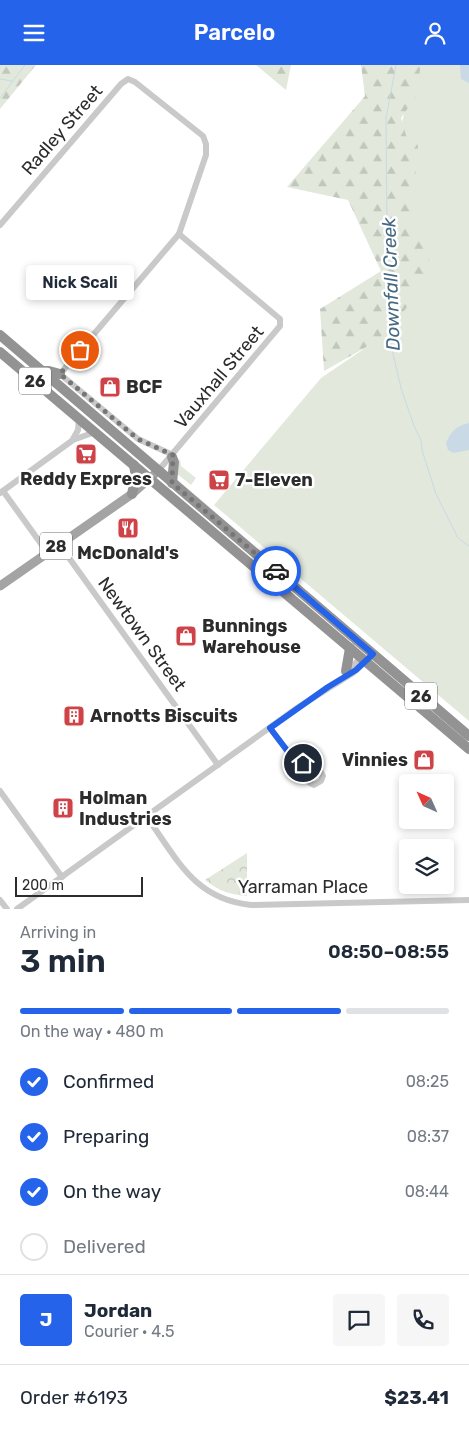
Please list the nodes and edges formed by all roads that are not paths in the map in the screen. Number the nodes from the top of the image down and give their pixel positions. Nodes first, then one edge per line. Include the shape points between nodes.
1 (0, 225) edge
2 (179, 233) junction
3 (0, 335) edge
4 (0, 352) edge
5 (43, 371) junction
6 (60, 374) junction
7 (79, 418) junction
8 (95, 431) junction
9 (72, 440) junction
10 (172, 456) junction
11 (134, 465) junction
12 (155, 475) junction
13 (172, 483) junction
14 (1, 492) edge
15 (132, 494) junction
16 (59, 544) junction
17 (47, 552) junction
18 (0, 586) edge
19 (350, 648) junction
20 (367, 656) junction
21 (344, 675) junction
22 (270, 728) junction
23 (469, 737) edge
24 (469, 749) edge
25 (295, 761) junction
26 (218, 765) junction
27 (0, 791) edge
28 (146, 816) junction
29 (62, 877) junction
30 (0, 900) edge
31 (469, 900) edge
32 (7, 909) edge
33 (17, 909) edge

1 - 2 street, Radley Street via 128,79 203,136 206,144 206,155
2 - 6 street
2 - 10 street, Vauxhall Street via 282,323
3 - 5 highway, 26
4 - 7 highway, 26
5 - 6 highway
5 - 12 highway, 26
6 - 10 street via 138,439
7 - 8 highway, 26
7 - 9 street via 78,430
8 - 9 street
8 - 11 highway, 26
9 - 14 street
10 - 12 street, Vauxhall Street
10 - 13 highway
11 - 12 highway, 26
11 - 15 highway via 136,477
12 - 13 highway, 26
12 - 15 main road, 28
12 - 19 highway, 26
13 - 20 highway, 26
14 - 17 street
15 - 16 main road, 28
16 - 17 main road, 28
16 - 26 street, Newtown Street
17 - 18 main road, 28
19 - 20 highway, 26
19 - 21 highway
20 - 21 street
20 - 23 highway, 26
20 - 24 highway, 26
21 - 22 street
22 - 25 street
22 - 26 street
25 - 25 street via 319,769 323,776 321,781 314,785 309,783
26 - 28 street
27 - 29 street
28 - 29 street
28 - 31 street, Yarraman Place via 192,879 211,894 230,902 258,905
29 - 33 street
30 - 32 street

